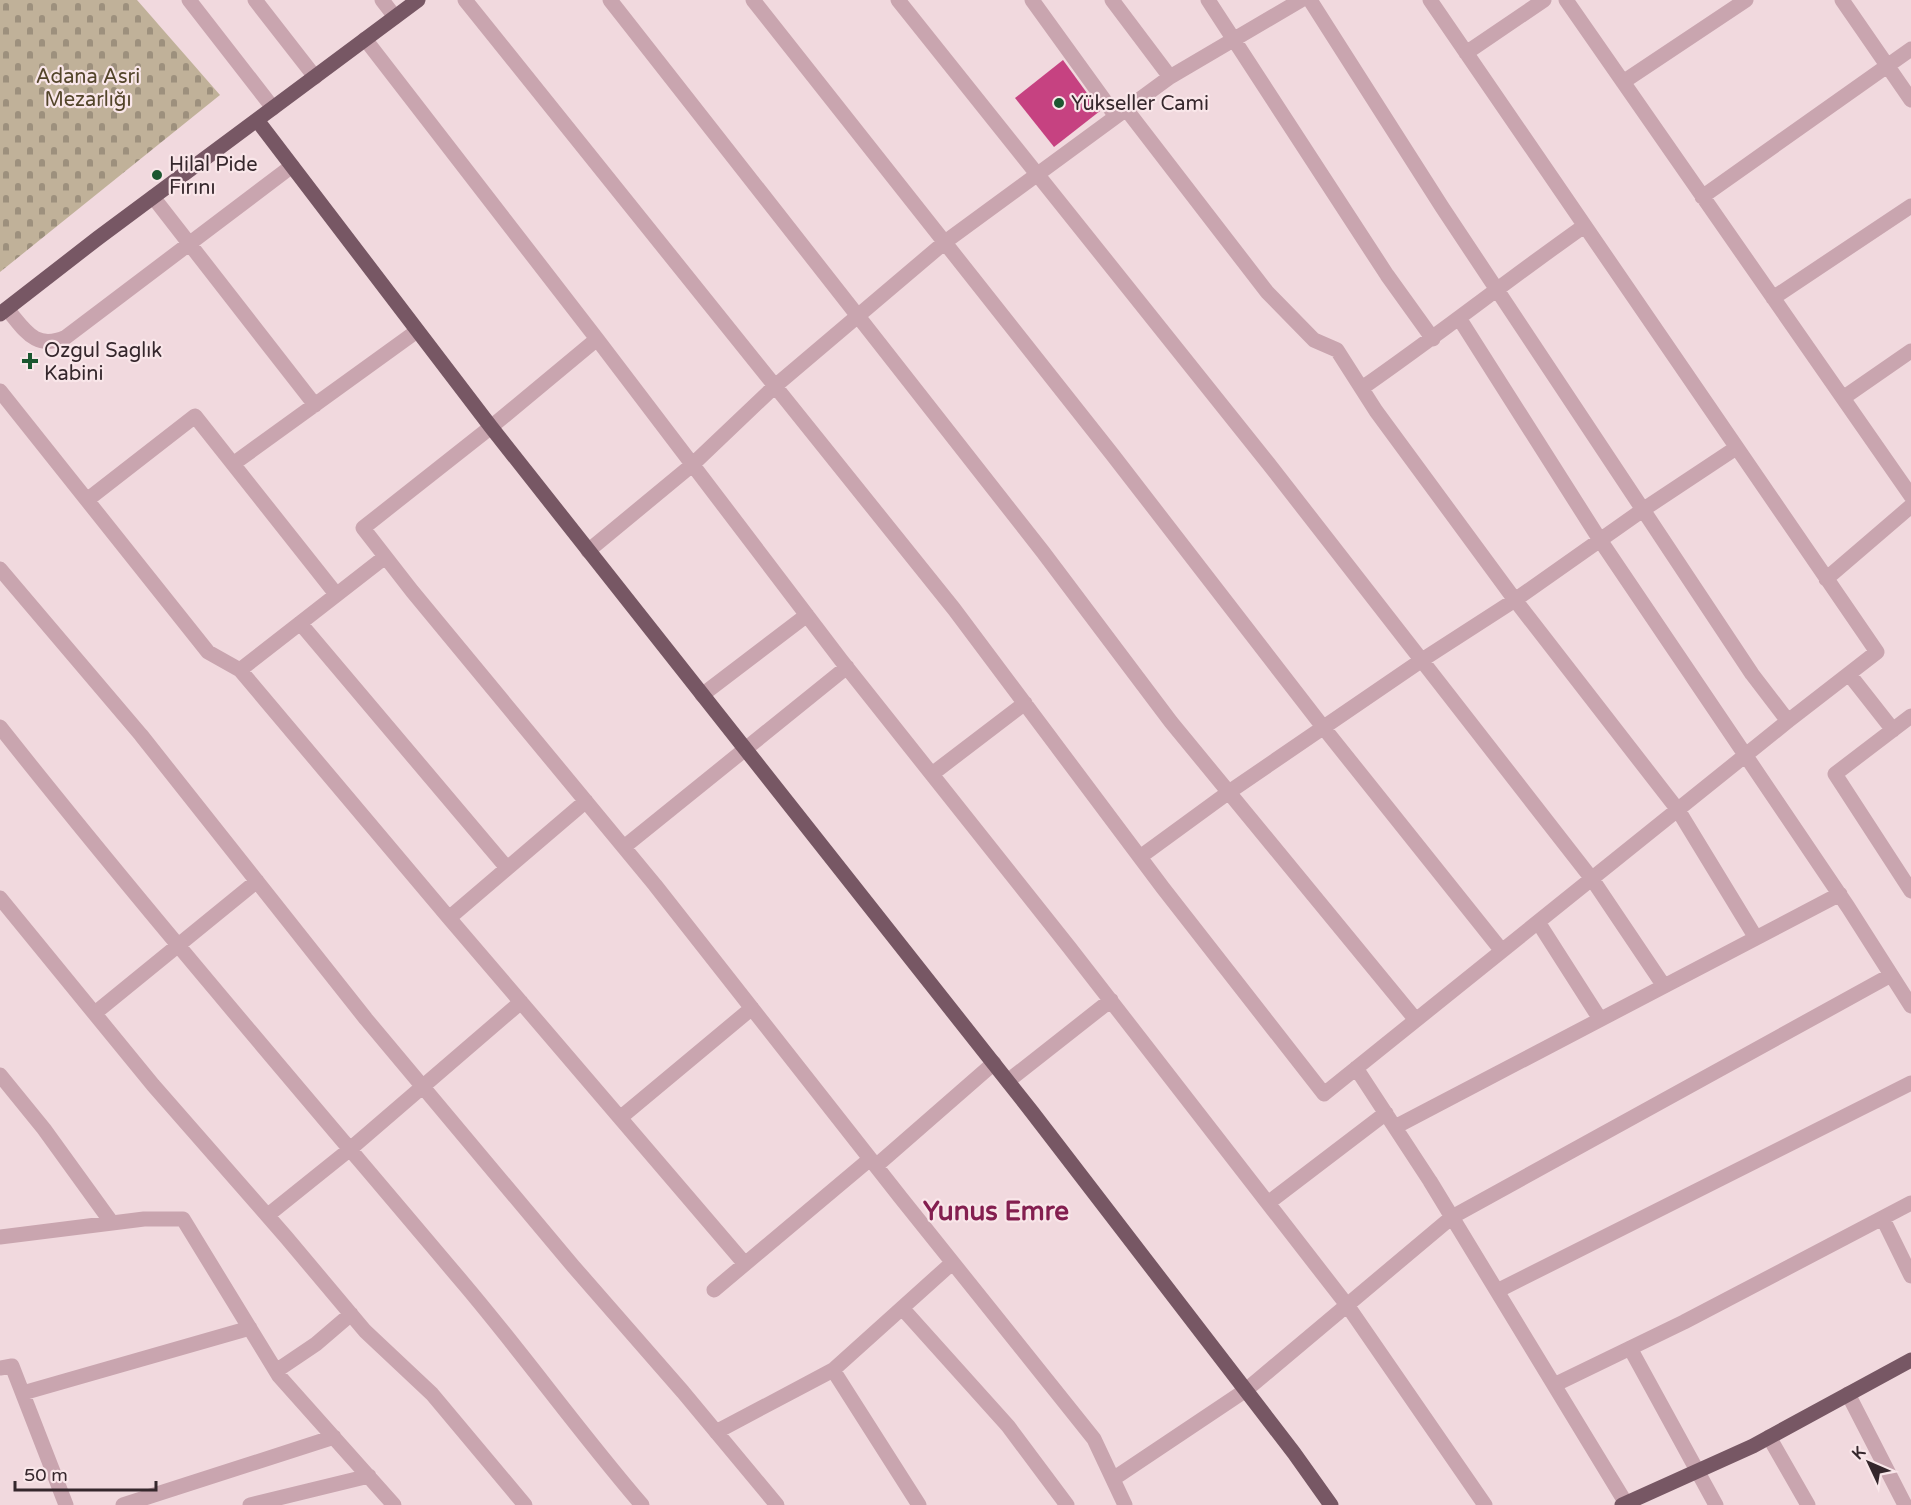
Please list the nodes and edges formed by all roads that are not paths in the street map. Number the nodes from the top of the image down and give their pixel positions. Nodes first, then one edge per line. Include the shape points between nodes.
1 (189, 0) edge
2 (255, 0) edge
3 (382, 0) edge
4 (418, 0) edge
5 (465, 0) edge
6 (610, 0) edge
7 (753, 0) edge
8 (1032, 0) edge
9 (1112, 0) edge
10 (1208, 0) edge
11 (1301, 0) edge
12 (1310, 0) edge
13 (1430, 0) edge
14 (1544, 0) edge
15 (1566, 0) edge
16 (1746, 0) edge
17 (1842, 0) edge
18 (902, 2) edge
19 (395, 17) junction
20 (365, 39) junction
21 (1233, 40) junction
22 (1911, 49) edge
23 (1466, 53) junction
24 (1887, 66) junction
25 (315, 77) junction
26 (1170, 77) junction
27 (1623, 82) junction
28 (1911, 100) edge
29 (273, 108) junction
30 (1121, 112) junction
31 (257, 120) junction
32 (292, 166) junction
33 (1038, 175) junction
34 (153, 197) junction
35 (1702, 197) junction
36 (1911, 206) edge
37 (1584, 226) junction
38 (945, 242) junction
39 (190, 244) junction
40 (1496, 289) junction
41 (1773, 298) junction
42 (4, 312) edge
43 (857, 316) junction
44 (1458, 318) junction
45 (417, 330) junction
46 (597, 339) junction
47 (1433, 339) junction
48 (1911, 351) edge
49 (774, 387) junction
50 (1362, 388) junction
51 (0, 391) edge
52 (1843, 398) junction
53 (315, 405) junction
54 (490, 427) junction
55 (1736, 448) junction
56 (234, 464) junction
57 (692, 465) junction
58 (1911, 496) edge
59 (87, 500) junction
60 (1911, 506) edge
61 (1644, 509) junction
62 (1600, 540) junction
63 (588, 551) junction
64 (385, 556) junction
65 (0, 569) edge
66 (1826, 579) junction
67 (336, 594) junction
68 (1515, 600) junction
69 (807, 615) junction
70 (300, 623) junction
71 (1422, 660) junction
72 (846, 667) junction
73 (240, 670) junction
74 (1849, 674) junction
75 (702, 695) junction
76 (1024, 703) junction
77 (1911, 716) edge
78 (1788, 721) junction
79 (0, 727) edge
80 (1323, 727) junction
81 (1893, 730) junction
82 (745, 749) junction
83 (1746, 756) junction
84 (932, 774) junction
85 (1229, 792) junction
86 (586, 801) junction
87 (1678, 810) junction
88 (624, 847) junction
89 (1140, 857) junction
90 (507, 868) junction
91 (1592, 879) junction
92 (257, 881) junction
93 (1911, 891) edge
94 (1840, 894) junction
95 (0, 898) edge
96 (449, 918) junction
97 (1538, 922) junction
98 (1756, 938) junction
99 (178, 947) junction
100 (1502, 951) junction
101 (1891, 975) junction
102 (1664, 986) junction
103 (1110, 1000) junction
104 (521, 1002) junction
105 (1911, 1006) edge
106 (752, 1008) junction
107 (95, 1013) junction
108 (1600, 1019) junction
109 (1416, 1020) junction
110 (994, 1063) junction
111 (1356, 1068) junction
112 (0, 1075) edge
113 (1008, 1081) junction
114 (1911, 1083) edge
115 (423, 1085) junction
116 (620, 1118) junction
117 (1390, 1120) junction
118 (349, 1150) junction
119 (873, 1162) junction
120 (1268, 1203) junction
121 (1911, 1203) edge
122 (268, 1215) junction
123 (1452, 1217) junction
124 (1883, 1220) junction
125 (112, 1223) junction
126 (0, 1237) edge
127 (952, 1263) junction
128 (745, 1264) junction
129 (1911, 1276) edge
130 (714, 1290) dead end
131 (1497, 1291) junction
132 (1347, 1305) junction
133 (902, 1308) junction
134 (351, 1314) junction
135 (250, 1328) junction
136 (1630, 1348) junction
137 (1911, 1360) edge
138 (0, 1368) edge
139 (833, 1370) junction
140 (276, 1371) junction
141 (1554, 1384) junction
142 (1246, 1390) junction
143 (22, 1393) junction
144 (1848, 1394) junction
145 (716, 1432) junction
146 (334, 1437) junction
147 (1769, 1437) junction
148 (1697, 1471) junction
149 (369, 1476) junction
150 (1113, 1479) junction
151 (1625, 1504) edge
152 (66, 1505) edge
153 (123, 1505) edge
154 (250, 1505) edge
155 (394, 1505) edge
156 (525, 1505) edge
157 (642, 1505) edge
158 (777, 1505) edge
159 (919, 1505) edge
160 (1066, 1505) edge
161 (1125, 1505) edge
162 (1332, 1505) edge
163 (1485, 1505) edge
164 (1716, 1505) edge
165 (1808, 1505) edge
166 (1905, 1505) edge

1 - 29 street
2 - 25 street
3 - 19 street
4 - 19 main road
5 - 49 street
6 - 43 street
7 - 38 street
8 - 30 street
9 - 26 street
10 - 21 street
11 - 21 street
12 - 40 street
13 - 23 street
14 - 23 street
15 - 27 street
16 - 27 street
17 - 24 street
18 - 33 street
19 - 20 main road
20 - 25 main road
20 - 46 street
21 - 26 street
21 - 47 street
22 - 24 street
23 - 37 street
24 - 28 street
24 - 35 street
25 - 29 main road
26 - 30 street
27 - 35 street
29 - 31 main road
30 - 33 street
30 - 50 street via 1267,292 1314,340 1337,350
31 - 32 main road
31 - 34 main road
32 - 39 street
32 - 45 main road
33 - 38 street
33 - 71 street
34 - 39 street
34 - 42 main road
35 - 41 street
36 - 41 street
37 - 40 street
37 - 55 street
38 - 43 street
38 - 80 street
39 - 42 street via 59,340 44,342 29,336
39 - 53 street
40 - 44 street
40 - 61 street
41 - 52 street
43 - 49 street
43 - 85 street
44 - 47 street
44 - 62 street
45 - 53 street
45 - 54 main road
46 - 54 street
46 - 57 street
47 - 50 street
48 - 52 street
49 - 57 street
49 - 76 street via 954,609
50 - 68 street
51 - 59 street
52 - 58 street
53 - 56 street
54 - 63 main road
54 - 64 street via 363,528
55 - 61 street
55 - 66 street
56 - 59 street via 195,416
56 - 67 street
57 - 63 street
57 - 69 street
59 - 73 street via 208,652
60 - 66 street
61 - 62 street
61 - 78 street via 1752,674
62 - 68 street
62 - 83 street
63 - 75 main road
64 - 67 street
64 - 86 street
65 - 92 street via 141,735
66 - 74 street via 1877,652
67 - 70 street
68 - 71 street
68 - 87 street
69 - 72 street
69 - 75 street
70 - 73 street
70 - 90 street
71 - 80 street
71 - 91 street
72 - 82 street
72 - 84 street
73 - 96 street
74 - 78 street
74 - 81 street
75 - 82 main road
76 - 84 street
76 - 89 street
77 - 81 street
78 - 83 street
79 - 99 street
80 - 85 street
80 - 100 street
81 - 93 street via 1835,774
82 - 88 street
82 - 110 main road
83 - 87 street
83 - 94 street
84 - 103 street
85 - 89 street
85 - 109 street
86 - 88 street
86 - 90 street
87 - 91 street
87 - 98 street
88 - 106 street
89 - 111 street via 1323,1094
90 - 96 street
91 - 97 street
91 - 102 street
92 - 99 street
92 - 115 street
94 - 98 street
94 - 101 street
95 - 107 street
96 - 104 street
97 - 100 street
97 - 108 street
98 - 102 street
99 - 107 street
99 - 118 street
100 - 109 street
101 - 105 street
101 - 123 street
102 - 108 street
103 - 113 street
103 - 120 street
104 - 115 street
104 - 116 street
106 - 116 street
106 - 119 street
107 - 122 street
108 - 117 street
109 - 111 street
110 - 113 main road
110 - 119 street
111 - 117 street
112 - 125 street
113 - 142 main road
114 - 131 street
115 - 118 street
115 - 145 street
116 - 128 street
117 - 120 street
117 - 123 street
118 - 122 street
118 - 157 street
119 - 127 street
119 - 128 street
120 - 132 street
121 - 124 street
122 - 134 street
123 - 131 street
123 - 132 street
124 - 129 street
124 - 136 street
125 - 126 street
125 - 135 street via 183,1219
127 - 133 street
127 - 150 street via 1094,1440
128 - 130 street
131 - 141 street
132 - 142 street
132 - 163 street
133 - 139 street
133 - 160 street via 1008,1426
134 - 140 street
134 - 156 street via 432,1394
135 - 140 street
135 - 143 street
136 - 141 street
136 - 148 street
137 - 144 main road
138 - 143 street via 12,1366
139 - 145 street
139 - 159 street
140 - 146 street
141 - 151 street
142 - 150 street
142 - 162 main road
143 - 152 street
144 - 147 main road
144 - 166 street
145 - 158 street
146 - 149 street
146 - 153 street
147 - 148 main road
147 - 165 street
148 - 151 main road
148 - 164 street
149 - 154 street
149 - 155 street
150 - 161 street

